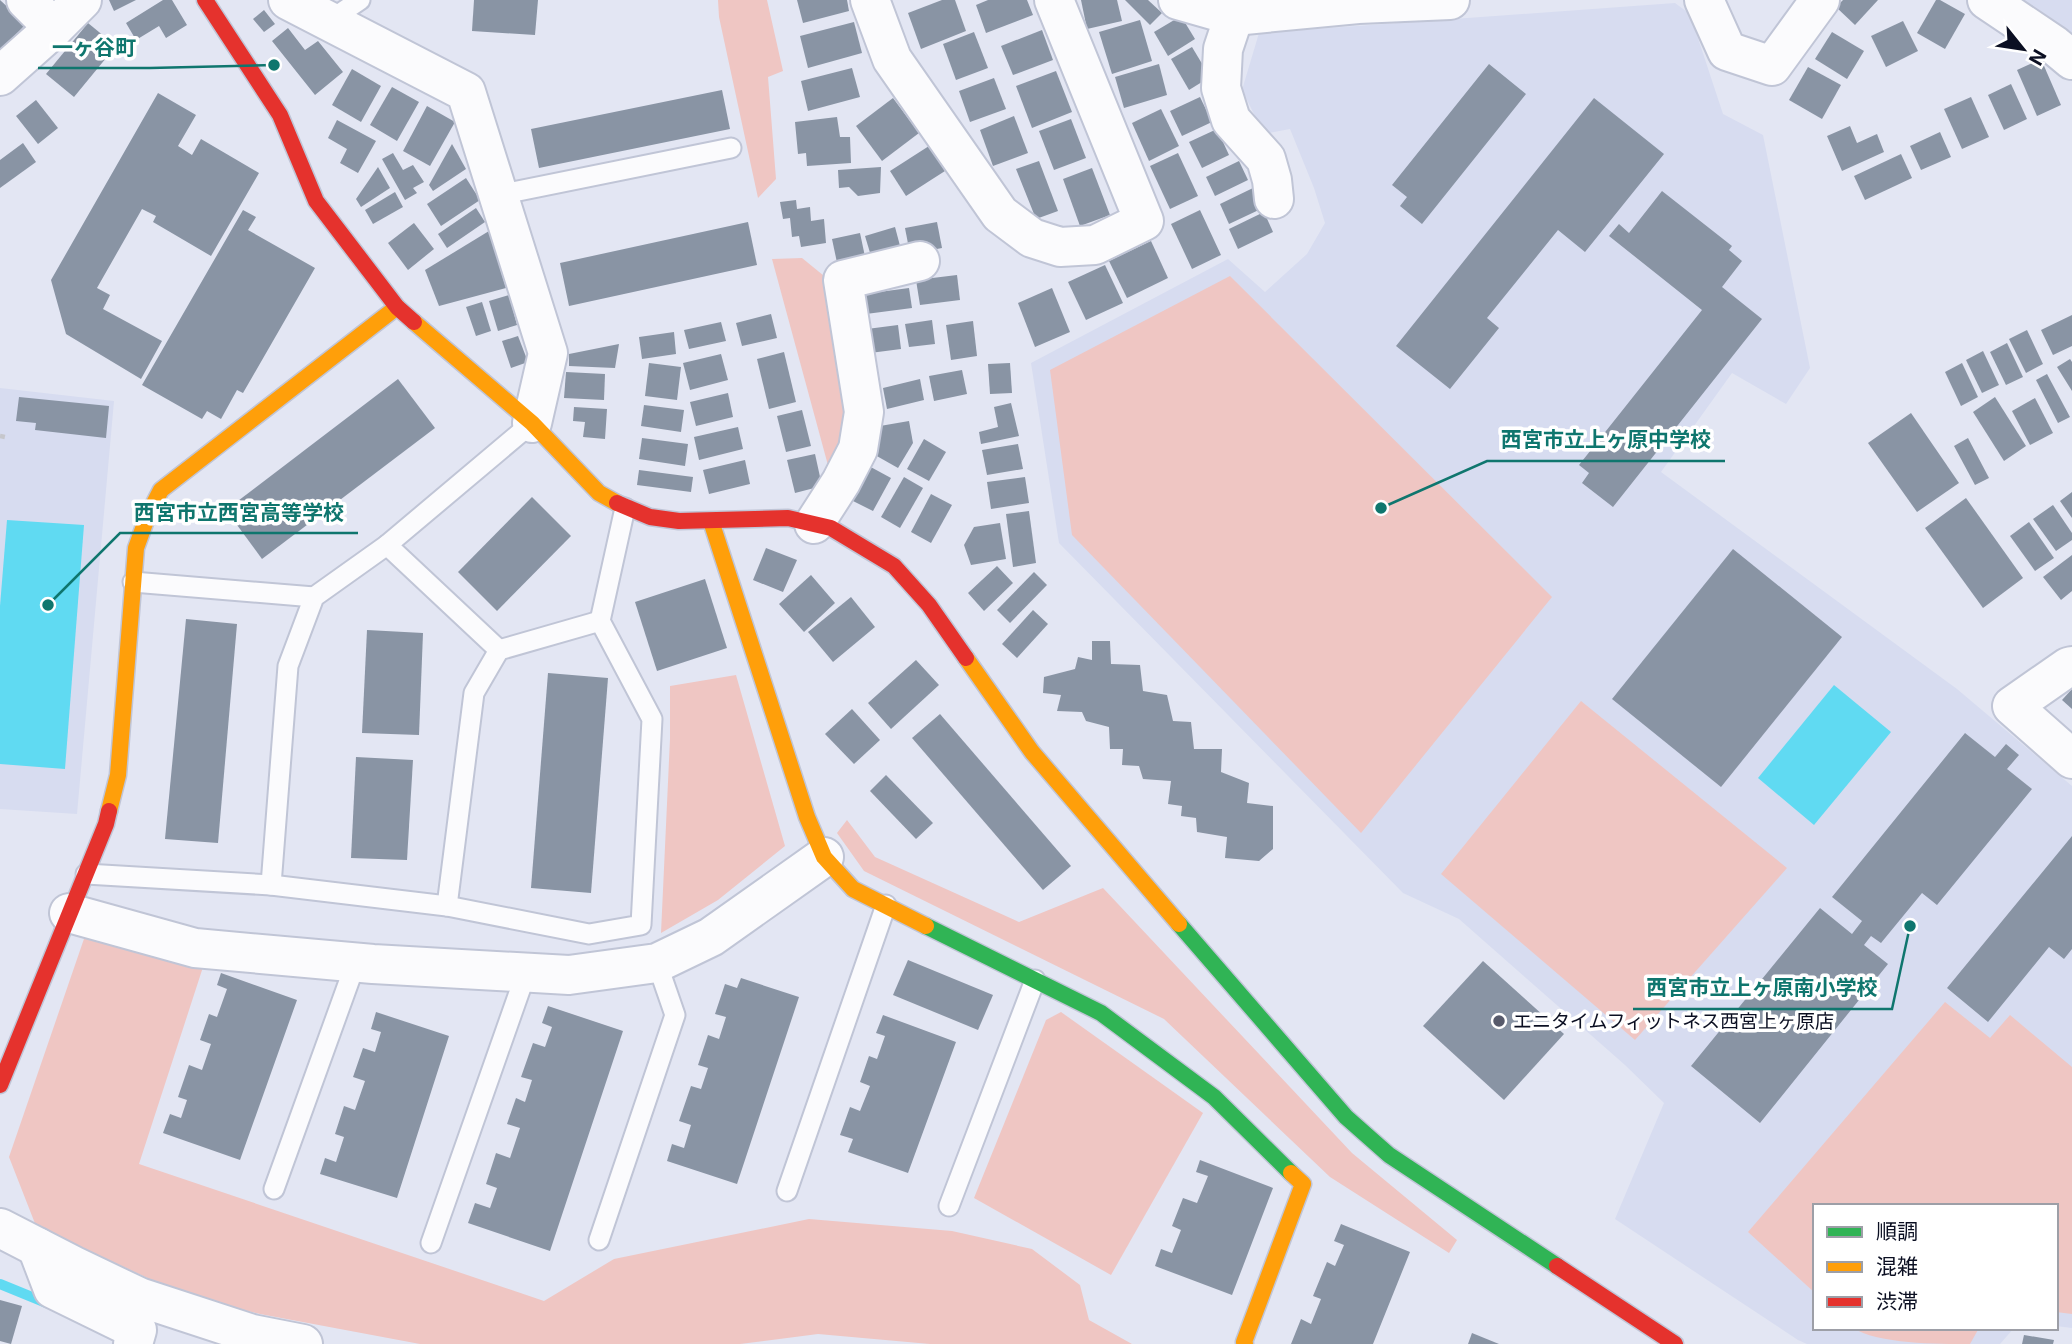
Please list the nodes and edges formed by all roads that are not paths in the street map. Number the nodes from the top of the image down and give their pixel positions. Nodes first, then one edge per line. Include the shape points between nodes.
1 (26, 0) edge
2 (82, 0) edge
3 (205, 0) edge
4 (288, 0) edge
5 (870, 0) edge
6 (1054, 0) edge
7 (1178, 0) edge
8 (1450, 0) edge
9 (1704, 0) edge
10 (1820, 0) edge
11 (1987, 0) edge
12 (1358, 2) edge
13 (344, 11) edge
14 (1234, 16) junction
15 (54, 29) junction
16 (2072, 60) edge
17 (0, 76) edge
18 (731, 148) dead end
19 (498, 195) junction
20 (1274, 199) dead end
21 (920, 261) dead end
22 (397, 307) junction
23 (532, 423) junction
24 (625, 508) junction
25 (711, 521) junction
26 (814, 524) junction
27 (387, 545) junction
28 (133, 582) junction
29 (314, 597) junction
30 (600, 621) junction
31 (499, 650) junction
32 (2072, 666) edge
33 (2072, 759) edge
34 (824, 857) junction
35 (86, 874) junction
36 (271, 885) junction
37 (886, 905) junction
38 (447, 906) junction
39 (69, 913) junction
40 (356, 962) junction
41 (657, 963) junction
42 (526, 973) junction
43 (1035, 979) junction
44 (0, 1085) edge
45 (274, 1189) dead end
46 (787, 1191) dead end
47 (949, 1206) dead end
48 (0, 1228) edge
49 (599, 1240) dead end
50 (431, 1242) dead end
51 (37, 1247) junction
52 (133, 1344) edge
53 (303, 1344) edge
54 (1245, 1344) edge
55 (1675, 1344) edge

1 - 15 street
2 - 15 street
3 - 22 street via 280,115 316,201
4 - 13 street
5 - 6 street via 892,59 1000,214 1032,238 1060,247 1096,245 1144,220
7 - 14 street
8 - 12 street
9 - 10 street via 1727,51 1772,66
11 - 16 street
12 - 14 street
13 - 19 street via 466,92
14 - 20 street via 1223,48 1221,88 1231,120 1266,159
15 - 17 street
18 - 19 lane
19 - 23 street via 548,354
21 - 26 street via 842,279 864,412 858,449
22 - 23 street
22 - 28 street via 161,490 136,548
23 - 24 street via 599,493
23 - 27 lane
24 - 25 street via 679,522
24 - 30 lane
25 - 26 street via 788,518
25 - 34 street
26 - 55 street via 831,528 894,566 929,606 1032,752 1346,1117 1432,1185
27 - 29 lane
27 - 31 lane
28 - 29 lane
28 - 35 street via 118,775 107,824
29 - 36 lane via 288,666
30 - 31 lane
30 - 38 lane via 652,719 640,925 589,934
31 - 38 lane via 474,693
32 - 33 street via 2012,705
34 - 37 street via 853,889
34 - 41 street via 712,937
35 - 36 lane
35 - 39 street
36 - 38 lane
37 - 43 street
37 - 46 lane
39 - 40 street via 195,948
39 - 44 street
40 - 42 street
40 - 45 lane
41 - 42 street via 569,975
41 - 49 lane via 675,1015
42 - 50 lane
43 - 47 lane
43 - 54 street via 1101,1013 1214,1097 1303,1184
48 - 51 street
51 - 52 street via 53,1289 137,1330
51 - 53 street via 139,1297 251,1334

